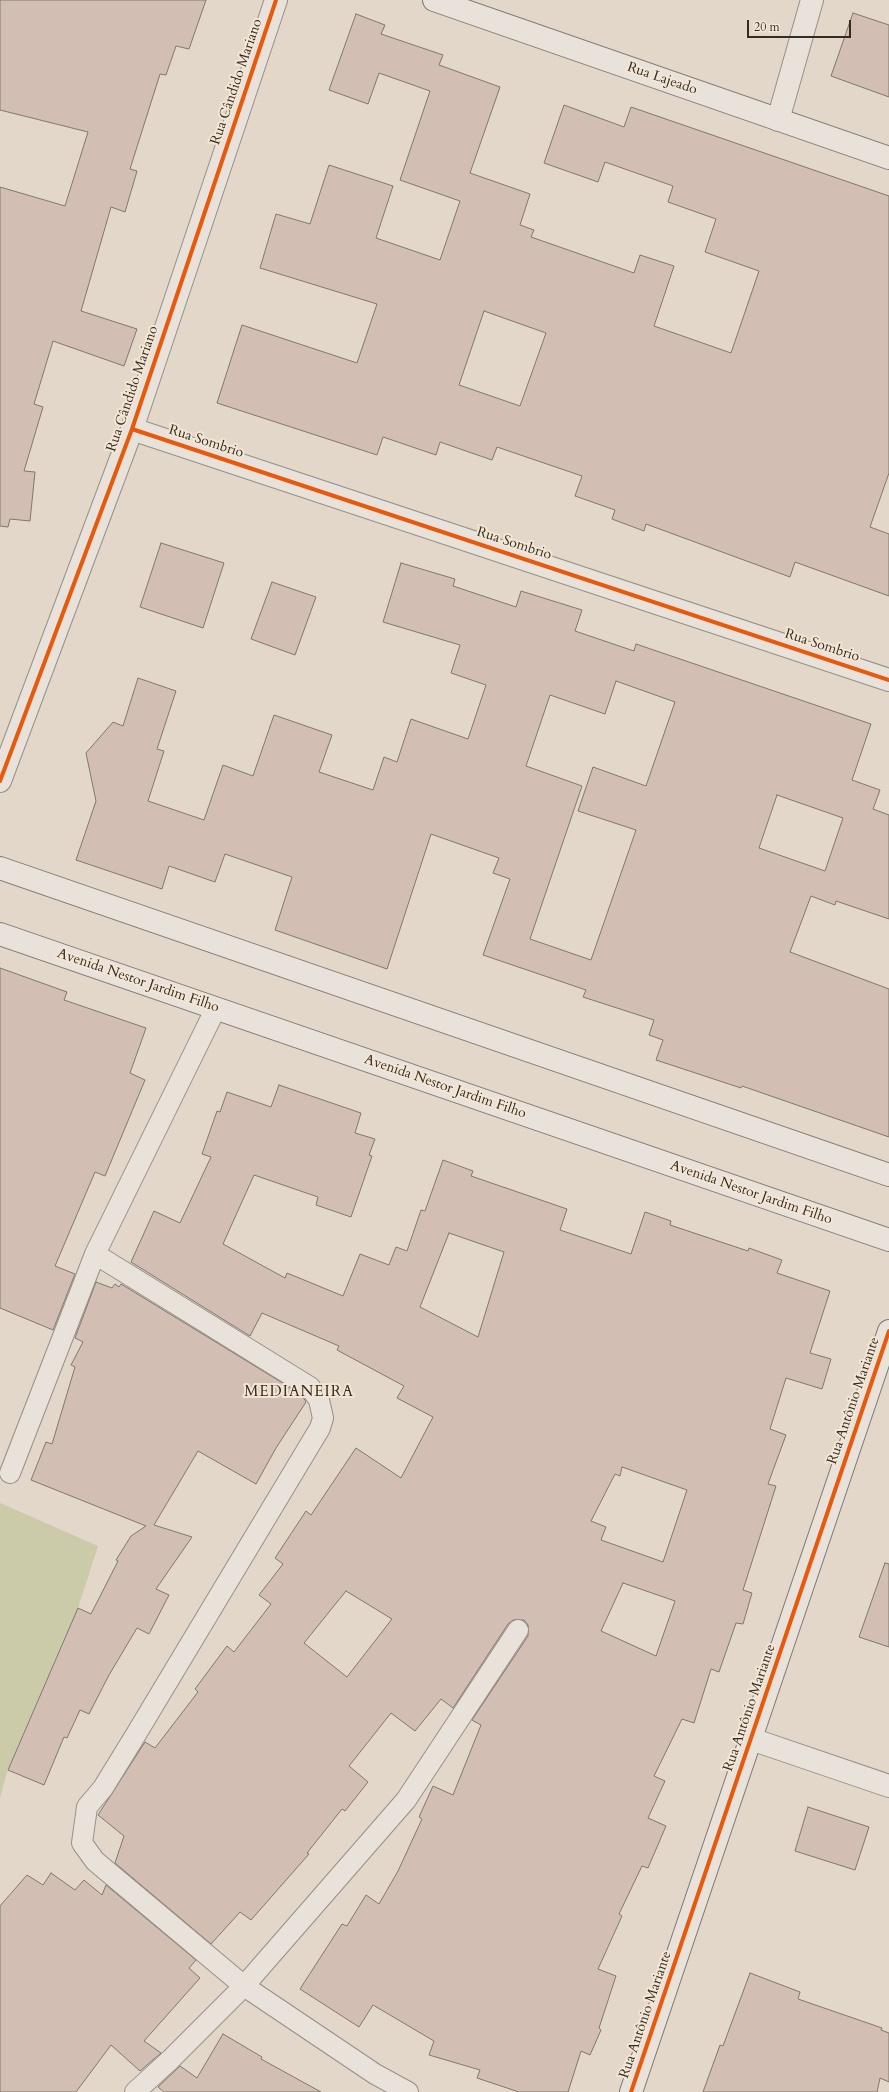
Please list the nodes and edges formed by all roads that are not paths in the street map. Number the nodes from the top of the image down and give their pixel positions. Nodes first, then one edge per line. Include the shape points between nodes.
1 (276, 0) edge
2 (434, 0) edge
3 (812, 0) edge
4 (778, 120) junction
5 (889, 158) edge
6 (132, 429) junction
7 (889, 680) edge
8 (0, 781) edge
9 (0, 868) edge
10 (0, 934) edge
11 (216, 1008) junction
12 (889, 1175) edge
13 (889, 1240) edge
14 (95, 1254) junction
15 (889, 1331) edge
16 (10, 1473) dead end
17 (518, 1630) dead end
18 (751, 1739) junction
19 (889, 1786) edge
20 (244, 1986) junction
21 (135, 2092) edge
22 (408, 2092) edge
23 (631, 2092) edge

1 - 6 street, Rua Cândido Mariano
2 - 4 street, Rua Lajeado
3 - 4 street
4 - 5 street, Rua Lajeado
6 - 7 street, Rua Sombrio
6 - 8 street, Rua Cândido Mariano
9 - 12 street
10 - 11 street, Avenida Nestor Jardim Filho
11 - 13 street, Avenida Nestor Jardim Filho
11 - 14 lane
14 - 16 lane
14 - 20 lane via 310,1387 319,1400 323,1418 320,1428 135,1736 102,1788 87,1806 86,1812 82,1843 95,1861
15 - 18 street, Rua Antônio Mariante
17 - 20 lane via 406,1800
18 - 19 street
18 - 23 street, Rua Antônio Mariante
20 - 21 lane
20 - 22 lane via 375,2074

